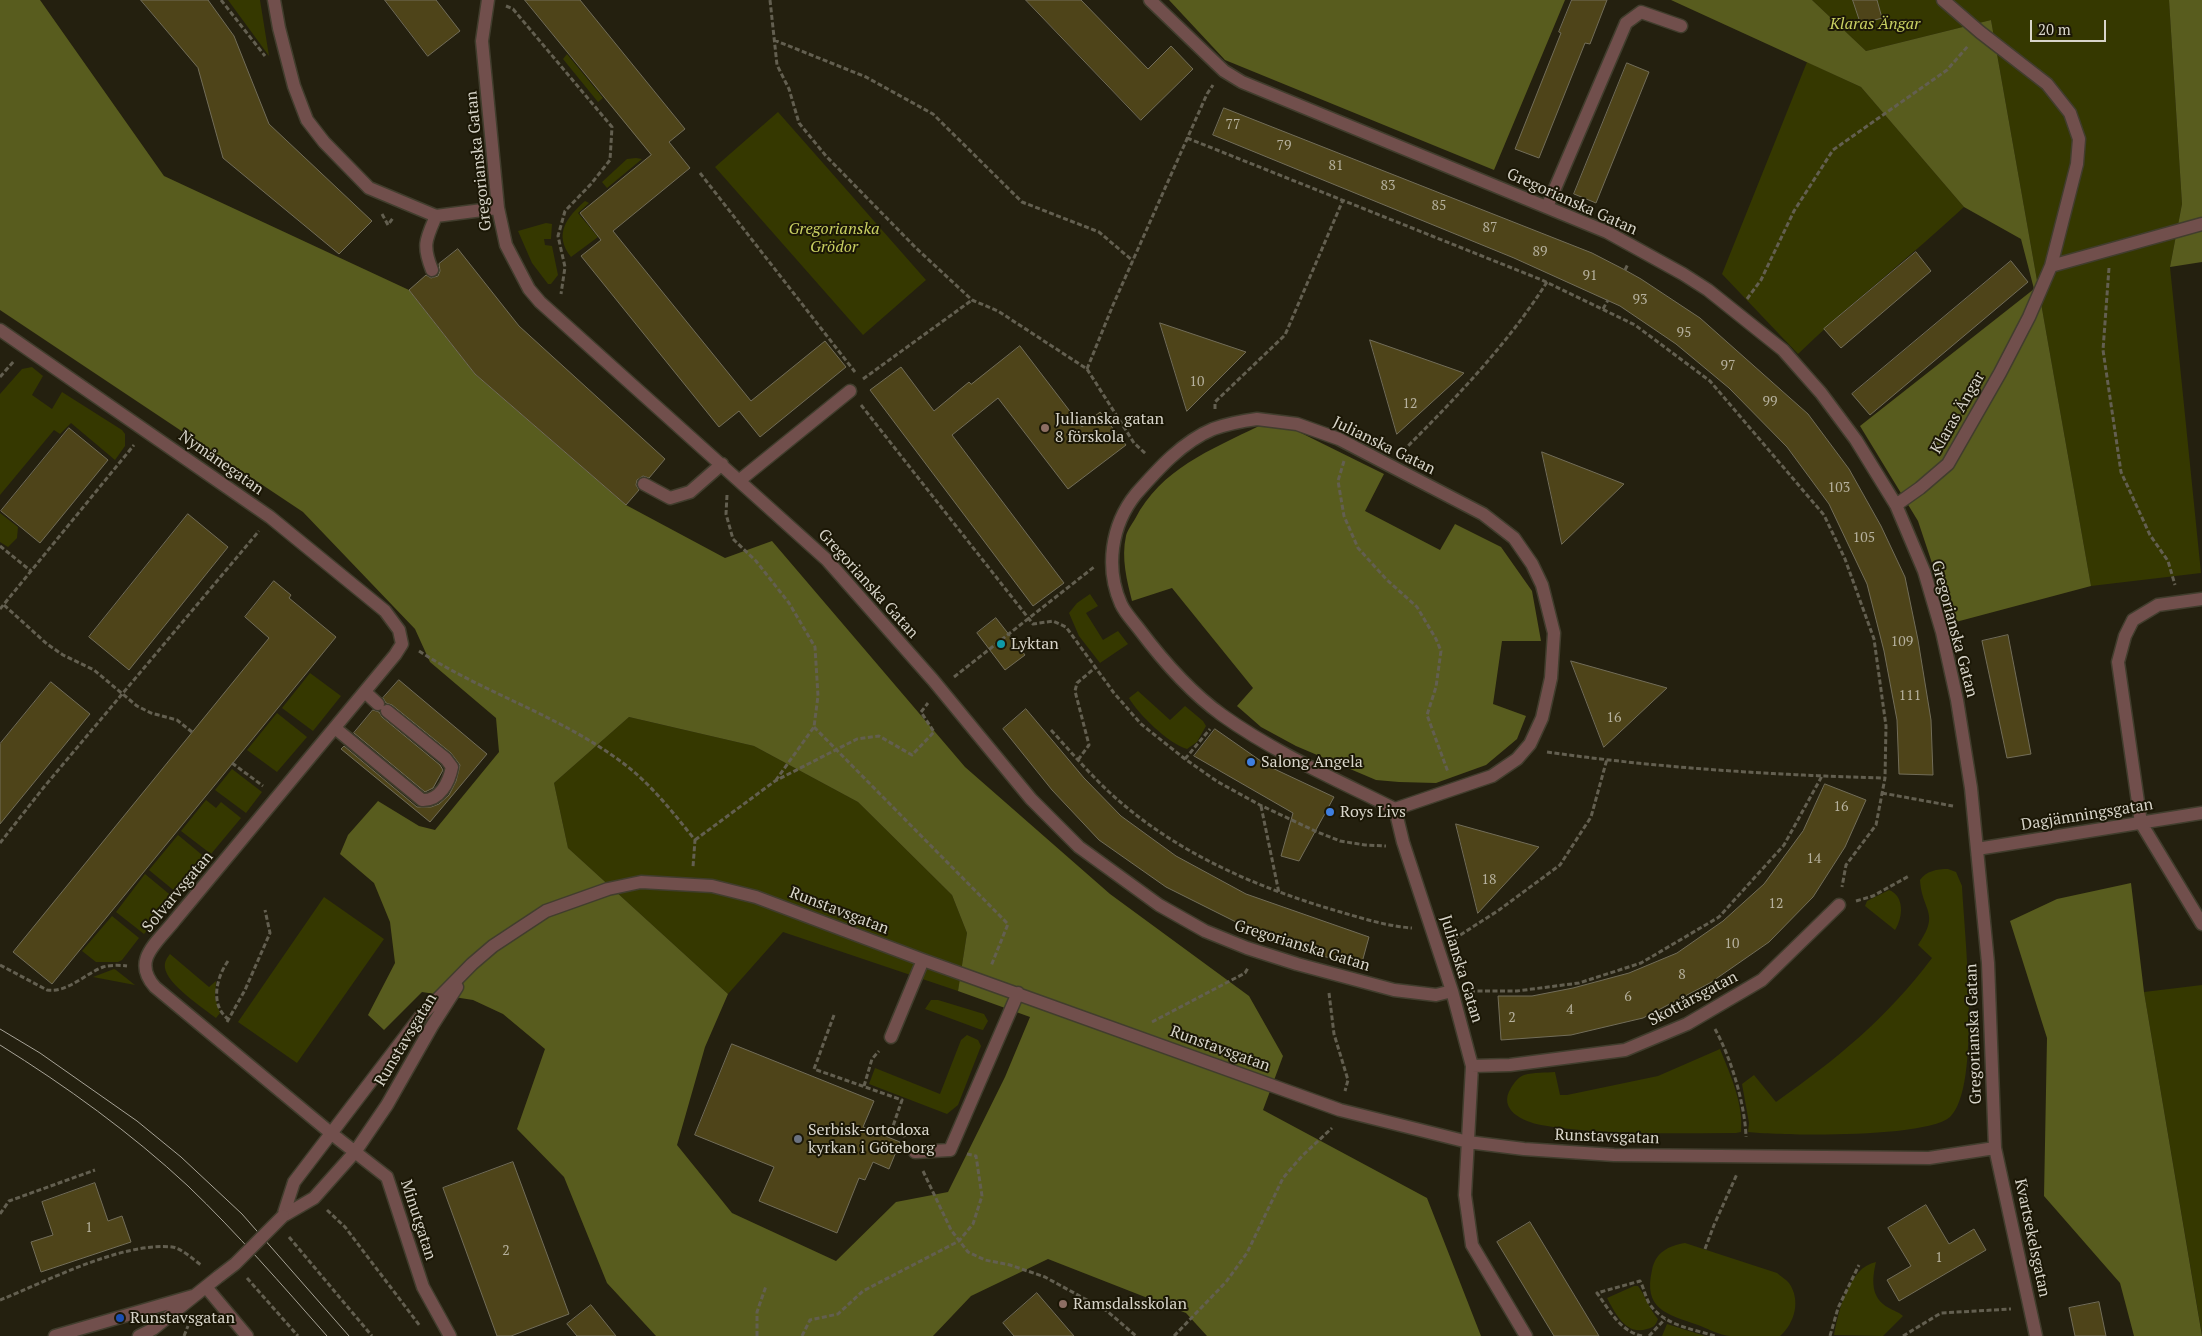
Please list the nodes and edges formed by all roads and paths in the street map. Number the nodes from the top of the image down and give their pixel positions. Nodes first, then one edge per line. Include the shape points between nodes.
1 (274, 0) edge
2 (770, 0) edge
3 (1150, 0) edge
4 (1943, 0) edge
5 (493, 1) edge
6 (1682, 26) dead end
7 (1980, 32) junction
8 (774, 40) junction
9 (1224, 71) junction
10 (1187, 138) junction
11 (700, 173) dead end
12 (1343, 200) junction
13 (1547, 207) junction
14 (498, 208) junction
15 (436, 216) junction
16 (2202, 224) edge
17 (2111, 250) junction
18 (1133, 261) junction
19 (2051, 266) junction
20 (432, 270) dead end
21 (1547, 282) junction
22 (972, 300) junction
23 (1608, 300) dead end
24 (1603, 309) junction
25 (1737, 312) junction
26 (557, 317) junction
27 (0, 330) edge
28 (1087, 369) junction
29 (861, 380) junction
30 (850, 391) junction
31 (1212, 430) junction
32 (145, 431) junction
33 (1348, 443) junction
34 (722, 464) junction
35 (1390, 464) junction
36 (1160, 466) junction
37 (740, 480) junction
38 (644, 484) dead end
39 (1896, 505) junction
40 (270, 517) junction
41 (0, 546) edge
42 (1111, 554) junction
43 (31, 572) junction
44 (2202, 599) edge
45 (2180, 602) junction
46 (4, 605) junction
47 (0, 609) edge
48 (1028, 618) junction
49 (402, 644) junction
50 (1096, 668) junction
51 (960, 672) dead end
52 (939, 689) junction
53 (365, 692) junction
54 (122, 696) junction
55 (1221, 714) junction
56 (814, 727) junction
57 (335, 728) junction
58 (1051, 730) dead end
59 (192, 732) dead end
60 (1530, 744) junction
61 (837, 749) junction
62 (1185, 759) junction
63 (1607, 759) junction
64 (1078, 760) junction
65 (232, 764) dead end
66 (1822, 776) junction
67 (1885, 778) junction
68 (775, 781) junction
69 (1971, 788) junction
70 (1455, 789) junction
71 (1882, 794) junction
72 (278, 796) junction
73 (1260, 805) junction
74 (1394, 809) junction
75 (2202, 813) edge
76 (2141, 823) junction
77 (695, 840) junction
78 (1403, 842) junction
79 (0, 843) edge
80 (1977, 849) junction
81 (1909, 876) dead end
82 (692, 884) junction
83 (1279, 893) junction
84 (1839, 905) junction
85 (265, 910) dead end
86 (2202, 924) edge
87 (1433, 930) junction
88 (1439, 949) junction
89 (1253, 950) junction
90 (923, 960) junction
91 (228, 961) dead end
92 (472, 964) junction
93 (0, 965) edge
94 (144, 967) junction
95 (1327, 972) junction
96 (985, 983) junction
97 (1452, 991) junction
98 (1018, 993) junction
99 (1706, 1013) junction
100 (834, 1015) dead end
101 (228, 1019) junction
102 (1129, 1033) junction
103 (216, 1036) junction
104 (891, 1037) joint
105 (1472, 1066) junction
106 (864, 1086) junction
107 (1340, 1110) junction
108 (332, 1134) junction
109 (1468, 1142) junction
110 (1995, 1148) junction
111 (950, 1150) junction
112 (355, 1152) junction
113 (914, 1152) junction
114 (1746, 1155) junction
115 (94, 1170) dead end
116 (314, 1198) junction
117 (0, 1214) edge
118 (280, 1220) junction
119 (959, 1241) junction
120 (1705, 1249) dead end
121 (234, 1264) junction
122 (1859, 1265) dead end
123 (218, 1277) junction
124 (206, 1286) junction
125 (766, 1286) dead end
126 (194, 1296) junction
127 (0, 1300) edge
128 (2030, 1308) junction
129 (1665, 1319) junction
130 (422, 1328) dead end
131 (55, 1336) edge
132 (139, 1336) edge
133 (247, 1336) edge
134 (298, 1336) edge
135 (372, 1336) edge
136 (450, 1336) edge
137 (757, 1336) edge
138 (802, 1336) edge
139 (1136, 1336) edge
140 (1174, 1336) edge
141 (1526, 1336) edge
142 (1642, 1336) edge
143 (1651, 1336) edge
144 (1715, 1336) edge
145 (1830, 1336) edge
146 (1903, 1336) edge
147 (2036, 1336) edge

1 - 15 street via 278,28 307,120 369,188
2 - 8 path
3 - 9 street, Gregorianska Gatan
4 - 7 street, Klaras Ängar
5 - 14 street, Gregorianska Gatan via 482,40
5 - 26 path via 513,8 612,127 610,160 566,211 558,236 566,267
6 - 13 street via 1641,12 1626,23
7 - 19 street, Klaras Ängar via 2047,84 2070,113 2079,139 2078,164
7 - 25 path via 1947,70 1833,150 1794,210 1760,280
8 - 18 path via 866,77 932,114 1022,202 1099,232
8 - 22 path via 776,66 789,89 799,122 826,156
9 - 10 path via 1207,94
9 - 13 street, Gregorianska Gatan via 1279,99
10 - 12 path
10 - 18 path
11 - 29 path
12 - 21 path
12 - 31 path via 1285,335 1216,402
13 - 25 street, Gregorianska Gatan via 1607,232 1708,290
14 - 15 street
14 - 26 street, Gregorianska Gatan via 506,245 515,263 529,288
15 - 20 street via 427,237 425,254
16 - 17 street
17 - 19 street
17 - 45 path via 2103,350 2121,472 2150,535 2168,561
18 - 28 path
19 - 39 street, Klaras Ängar via 2025,325 1948,464
21 - 24 path
21 - 35 path via 1526,316 1450,404
22 - 28 path via 998,310
22 - 29 path
23 - 24 path
24 - 67 path via 1635,325 1710,381 1824,515 1845,558 1874,639 1886,726
25 - 39 street, Gregorianska Gatan via 1783,350 1821,393 1856,440
26 - 34 street, Gregorianska Gatan
27 - 32 street, Nymånegatan
28 - 36 path via 1134,443
29 - 30 path
30 - 37 street
30 - 48 path
31 - 33 street, Julianska Gatan via 1257,418 1297,424
31 - 36 street, Julianska Gatan
32 - 40 street, Nymånegatan
32 - 43 path
33 - 35 street, Julianska Gatan
33 - 70 path via 1338,480 1344,516 1358,548 1417,607 1436,638 1440,651 1436,686 1427,716
34 - 37 street, Gregorianska Gatan
34 - 38 street via 690,492 670,498
35 - 60 street, Julianska Gatan via 1483,514 1514,538 1532,564 1542,586 1554,633 1551,678 1542,718
36 - 42 street, Julianska Gatan via 1132,499 1117,525
37 - 52 street, Gregorianska Gatan via 828,560
37 - 56 path via 728,492 726,514 733,539 756,561 789,602 815,647 818,696
39 - 69 street, Gregorianska Gatan via 1924,571 1942,632
40 - 49 street, Nymånegatan via 385,611 400,630
40 - 54 path
41 - 43 path
42 - 48 path
42 - 55 street, Julianska Gatan via 1114,581 1122,605 1160,656
43 - 46 path
44 - 45 street
45 - 76 street via 2158,605 2133,620 2118,662
46 - 47 path
46 - 54 path via 47,644 94,670
48 - 50 path via 1033,624 1053,621 1066,627
48 - 51 path
49 - 53 street, Solvarvsgatan
49 - 77 path via 575,732 616,757 657,793
50 - 62 path via 1141,724
50 - 64 path via 1076,683 1075,691 1089,745
52 - 61 path via 921,712 934,732 912,755 879,736 857,739
52 - 89 street, Gregorianska Gatan via 1031,799 1079,848 1159,905 1204,931
53 - 57 street, Solvarvsgatan
53 - 57 street via 452,767 438,796 429,801 422,800
54 - 59 path via 151,713 177,720
54 - 79 path
55 - 62 path
55 - 74 street, Julianska Gatan via 1254,736
56 - 61 path
56 - 68 path
57 - 72 street, Solvarvsgatan
58 - 64 path
60 - 63 path via 1548,752
60 - 70 street, Julianska Gatan via 1517,759 1492,776
61 - 68 path
61 - 96 path via 1008,924
62 - 73 path
63 - 66 path via 1658,766
63 - 88 path via 1592,817 1560,865
64 - 83 path via 1108,792 1152,827 1213,864
65 - 72 path
66 - 67 path
66 - 97 path via 1784,845 1719,917 1641,963 1579,983 1516,991
67 - 71 path
68 - 77 path
69 - 71 path via 1954,788 1954,806
69 - 80 street, Gregorianska Gatan
70 - 74 street, Julianska Gatan
71 - 84 path via 1876,824 1846,865
72 - 94 street, Solvarvsgatan via 146,956
73 - 78 path via 1340,841 1366,846
73 - 83 path
74 - 78 street, Julianska Gatan
75 - 76 street, Dagjämningsgatan
76 - 80 street, Dagjämningsgatan
76 - 86 street
77 - 82 path
78 - 87 street, Julianska Gatan
80 - 110 street, Gregorianska Gatan via 1988,962
81 - 84 path via 1873,896
82 - 90 street, Runstavsgatan via 756,897
82 - 92 street, Runstavsgatan via 641,882 574,900 546,911 520,927
83 - 87 path via 1362,918
84 - 99 street, Skottårsgatan via 1762,980
85 - 101 path via 270,933 245,990
87 - 88 street, Julianska Gatan
88 - 97 street, Julianska Gatan
89 - 95 street, Gregorianska Gatan
89 - 102 path via 1245,973
90 - 96 street, Runstavsgatan
90 - 104 street
91 - 101 path via 216,988 223,1015
92 - 108 street, Runstavsgatan via 420,1017
92 - 112 street, Runstavsgatan
93 - 94 path via 53,991 104,967
94 - 103 street via 146,977 155,987
95 - 97 street, Gregorianska Gatan via 1414,993 1436,995
95 - 107 path via 1334,1034 1348,1080
96 - 98 street, Runstavsgatan
97 - 105 street, Julianska Gatan
98 - 102 street, Runstavsgatan
98 - 111 street
99 - 105 street, Skottårsgatan via 1625,1050 1510,1065
99 - 114 path via 1724,1045 1737,1085 1746,1134
100 - 106 path via 814,1068
101 - 103 path
102 - 107 street, Runstavsgatan
103 - 108 street
104 - 106 path via 872,1059
105 - 109 street, Julianska Gatan
106 - 113 path via 902,1100 892,1129 903,1134
107 - 109 street, Runstavsgatan
107 - 140 path via 1332,1128 1283,1178 1247,1253 1226,1282
108 - 112 street, Minutgatan
108 - 118 street, Runstavsgatan via 294,1182
109 - 114 street, Runstavsgatan via 1614,1155
109 - 141 street, Julianska Gatan via 1466,1196 1472,1245
110 - 114 street, Runstavsgatan via 1929,1158
110 - 128 street, Kvartsekelsgatan
111 - 113 street
111 - 119 path via 976,1156 982,1196 973,1224
112 - 116 street, Runstavsgatan
112 - 136 street, Minutgatan via 387,1177 423,1287
113 - 119 path
114 - 120 path
115 - 117 path via 9,1202
116 - 118 street, Runstavsgatan
116 - 130 path via 346,1227
118 - 121 street, Runstavsgatan, bridge
118 - 135 path
119 - 138 path via 863,1291 838,1314 810,1320
119 - 139 path via 968,1252 985,1260 1010,1265 1052,1281 1106,1311
121 - 123 street, Runstavsgatan, bridge
121 - 134 path
122 - 145 path via 1838,1308
123 - 124 street, Runstavsgatan
123 - 127 path via 174,1247 134,1248
124 - 126 street, Runstavsgatan
124 - 133 street
125 - 137 path via 757,1312
126 - 131 street, Runstavsgatan
126 - 132 street, Runstavsgatan via 153,1329
128 - 146 path via 1942,1313
128 - 147 street, Kvartsekelsgatan
129 - 142 path via 1650,1304 1640,1281 1597,1293 1623,1328
129 - 143 path
129 - 144 path

